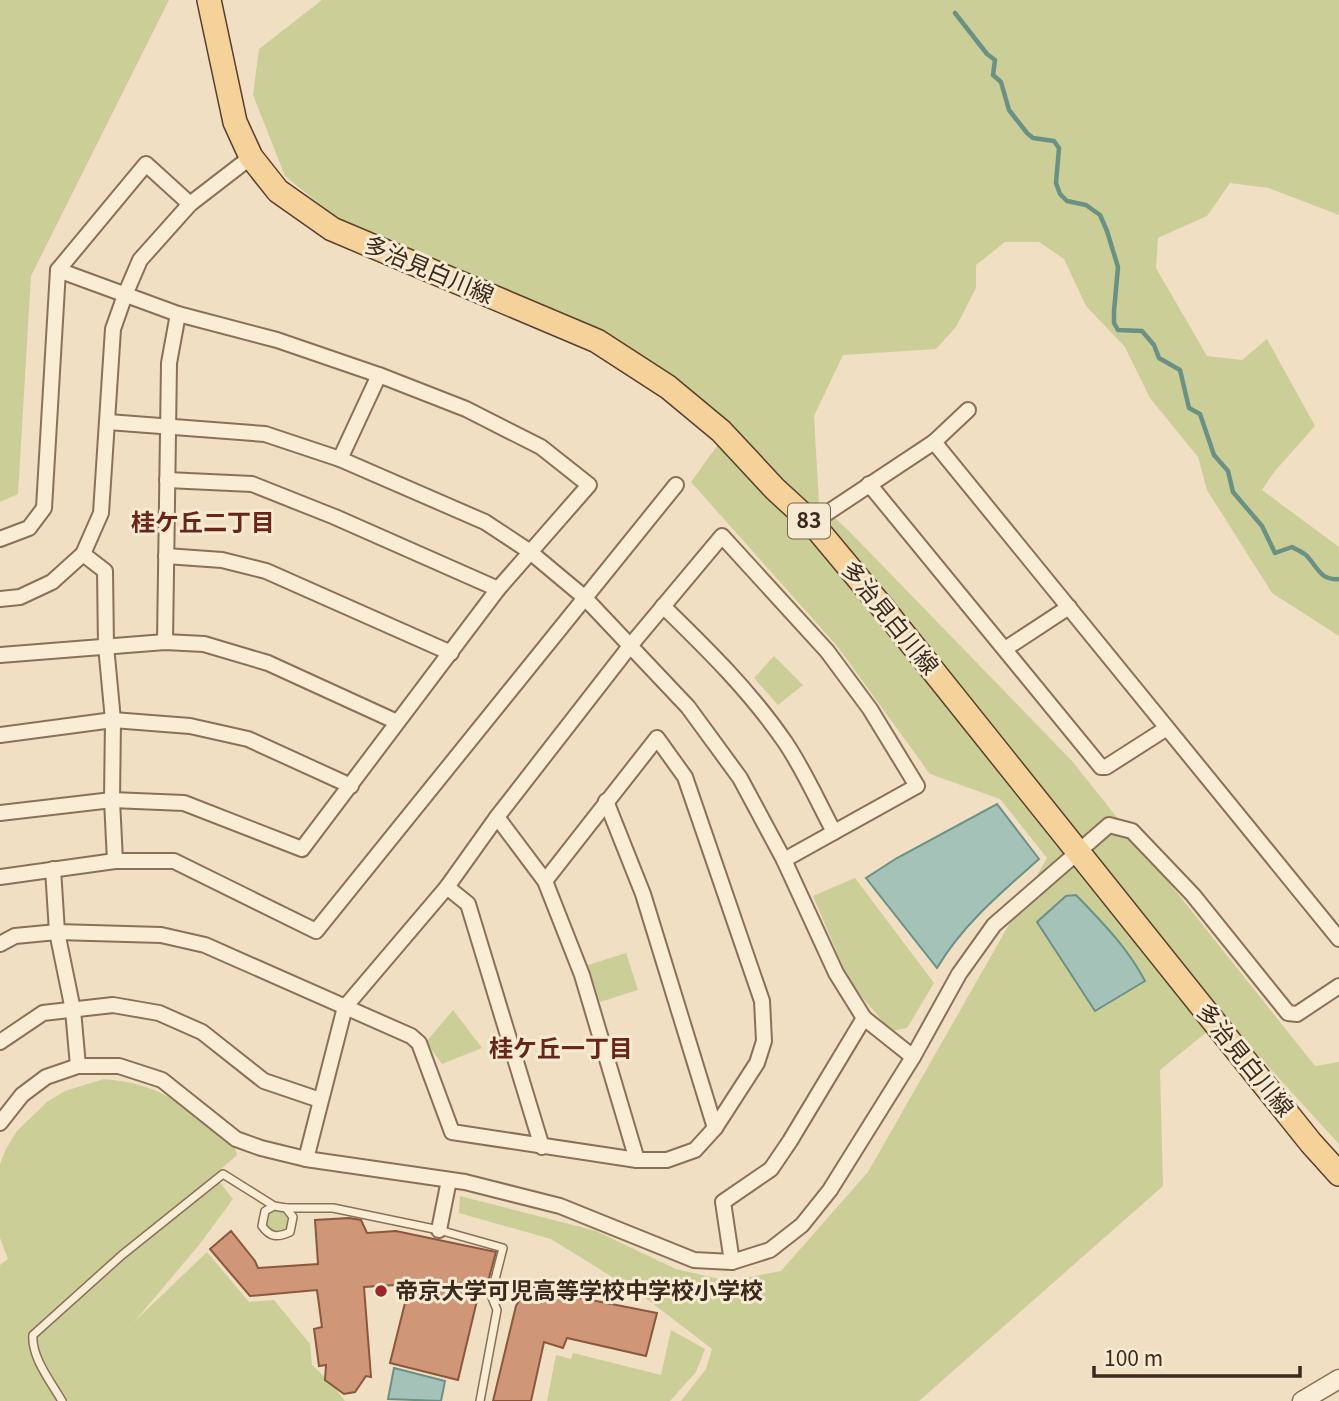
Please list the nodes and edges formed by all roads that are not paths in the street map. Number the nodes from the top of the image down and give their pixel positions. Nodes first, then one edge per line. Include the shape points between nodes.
1 (209, 0) edge
2 (251, 158) junction
3 (190, 204) junction
4 (58, 270) junction
5 (125, 295) junction
6 (178, 314) junction
7 (379, 375) junction
8 (968, 410) dead end
9 (108, 422) junction
10 (169, 426) junction
11 (934, 442) junction
12 (340, 459) junction
13 (167, 480) junction
14 (869, 484) junction
15 (676, 485) dead end
16 (812, 523) junction
17 (0, 539) edge
18 (529, 551) junction
19 (83, 554) junction
20 (166, 556) junction
21 (498, 589) junction
22 (584, 597) junction
23 (0, 599) edge
24 (663, 606) junction
25 (1069, 607) junction
26 (164, 642) junction
27 (106, 646) junction
28 (629, 646) junction
29 (1005, 649) junction
30 (451, 653) junction
31 (0, 655) edge
32 (113, 720) junction
33 (397, 722) junction
34 (1167, 728) junction
35 (0, 735) edge
36 (351, 786) junction
37 (112, 800) junction
38 (606, 801) junction
39 (0, 813) edge
40 (497, 817) junction
41 (834, 832) junction
42 (1078, 853) junction
43 (784, 860) junction
44 (115, 861) junction
45 (52, 869) junction
46 (0, 877) edge
47 (545, 881) junction
48 (447, 887) junction
49 (57, 932) junction
50 (1339, 939) edge
51 (0, 944) edge
52 (1339, 986) edge
53 (345, 1007) junction
54 (73, 1010) junction
55 (864, 1018) junction
56 (0, 1042) edge
57 (913, 1057) junction
58 (78, 1066) junction
59 (320, 1100) junction
60 (0, 1123) edge
61 (715, 1128) junction
62 (542, 1147) junction
63 (306, 1159) junction
64 (637, 1160) junction
65 (1339, 1174) edge
66 (449, 1180) junction
67 (274, 1206) junction
68 (286, 1208) junction
69 (439, 1230) junction
70 (732, 1262) junction
71 (1339, 1379) edge
72 (62, 1401) edge
73 (480, 1401) edge
74 (1302, 1401) edge

1 - 2 main road, 多治見白川線 / 83 via 235,122
2 - 3 street
2 - 16 main road, 多治見白川線 / 83 via 278,191 332,229 597,341 721,430
3 - 4 street via 146,164
3 - 5 street via 140,260
4 - 5 street
4 - 17 street via 44,508 29,528
5 - 6 street
5 - 9 street via 113,329
6 - 7 street via 277,340
6 - 10 street via 169,363
7 - 12 street
7 - 18 street via 541,447 589,485
8 - 11 street
9 - 10 street
9 - 19 street via 102,513
10 - 12 street via 265,434
10 - 13 street
11 - 14 street
11 - 25 street
12 - 18 street via 485,522
13 - 20 street
13 - 21 street via 252,484
14 - 16 street
14 - 29 street
15 - 22 street
16 - 42 main road, 多治見白川線 / 83
18 - 21 street
18 - 22 street
19 - 23 street via 52,582 20,597
19 - 27 street via 106,571
20 - 26 street
20 - 30 street via 222,560 266,571
21 - 30 street
22 - 28 street
22 - 44 street via 316,931 174,861
24 - 28 street
24 - 41 street via 758,705 786,744
24 - 41 street via 722,536 827,651 870,709 917,786
25 - 29 street
25 - 34 street
26 - 27 street
26 - 33 street via 204,644 268,663
27 - 31 street
27 - 32 street
28 - 40 street
28 - 43 street via 688,708 740,778
29 - 34 street via 1101,767
30 - 33 street
32 - 35 street
32 - 36 street via 190,726 248,739
32 - 37 street
33 - 36 street
34 - 50 street
36 - 37 street via 302,849 184,803
37 - 39 street
37 - 44 street
38 - 47 street
38 - 61 street via 643,894
38 - 61 street via 657,738 685,776 762,1000 764,1041 757,1063
40 - 47 street
40 - 48 street
41 - 43 street
42 - 52 street via 1109,825 1132,831 1193,895 1288,1013 1297,1014
42 - 57 street via 994,925 959,974
42 - 65 main road, 多治見白川線 / 83
43 - 55 street via 836,973
44 - 45 street
45 - 46 street
45 - 49 street
47 - 64 street via 582,975
48 - 53 street
48 - 62 street via 468,904
49 - 51 street via 15,936
49 - 53 street via 161,936 205,945
49 - 54 street
53 - 59 street
53 - 62 street via 419,1043 452,1132
54 - 56 street via 43,1013
54 - 58 street
54 - 59 street via 113,1005 159,1013 202,1032 264,1081
55 - 57 street
55 - 70 street via 771,1169 723,1202
57 - 70 street via 830,1190 802,1225 770,1250
58 - 60 street via 46,1077 22,1095
58 - 63 street via 119,1066 162,1080 236,1139
59 - 63 street
61 - 64 street via 695,1150 667,1160
62 - 64 street
63 - 66 street
66 - 69 street
66 - 70 street via 561,1206 694,1260
67 - 68 lane
67 - 68 lane via 265,1212 262,1226 280,1237 290,1232 293,1217
67 - 72 lane via 223,1174 78,1293 33,1335 37,1354
68 - 69 lane via 333,1208
69 - 73 lane via 503,1248 491,1295 497,1310
71 - 74 street

